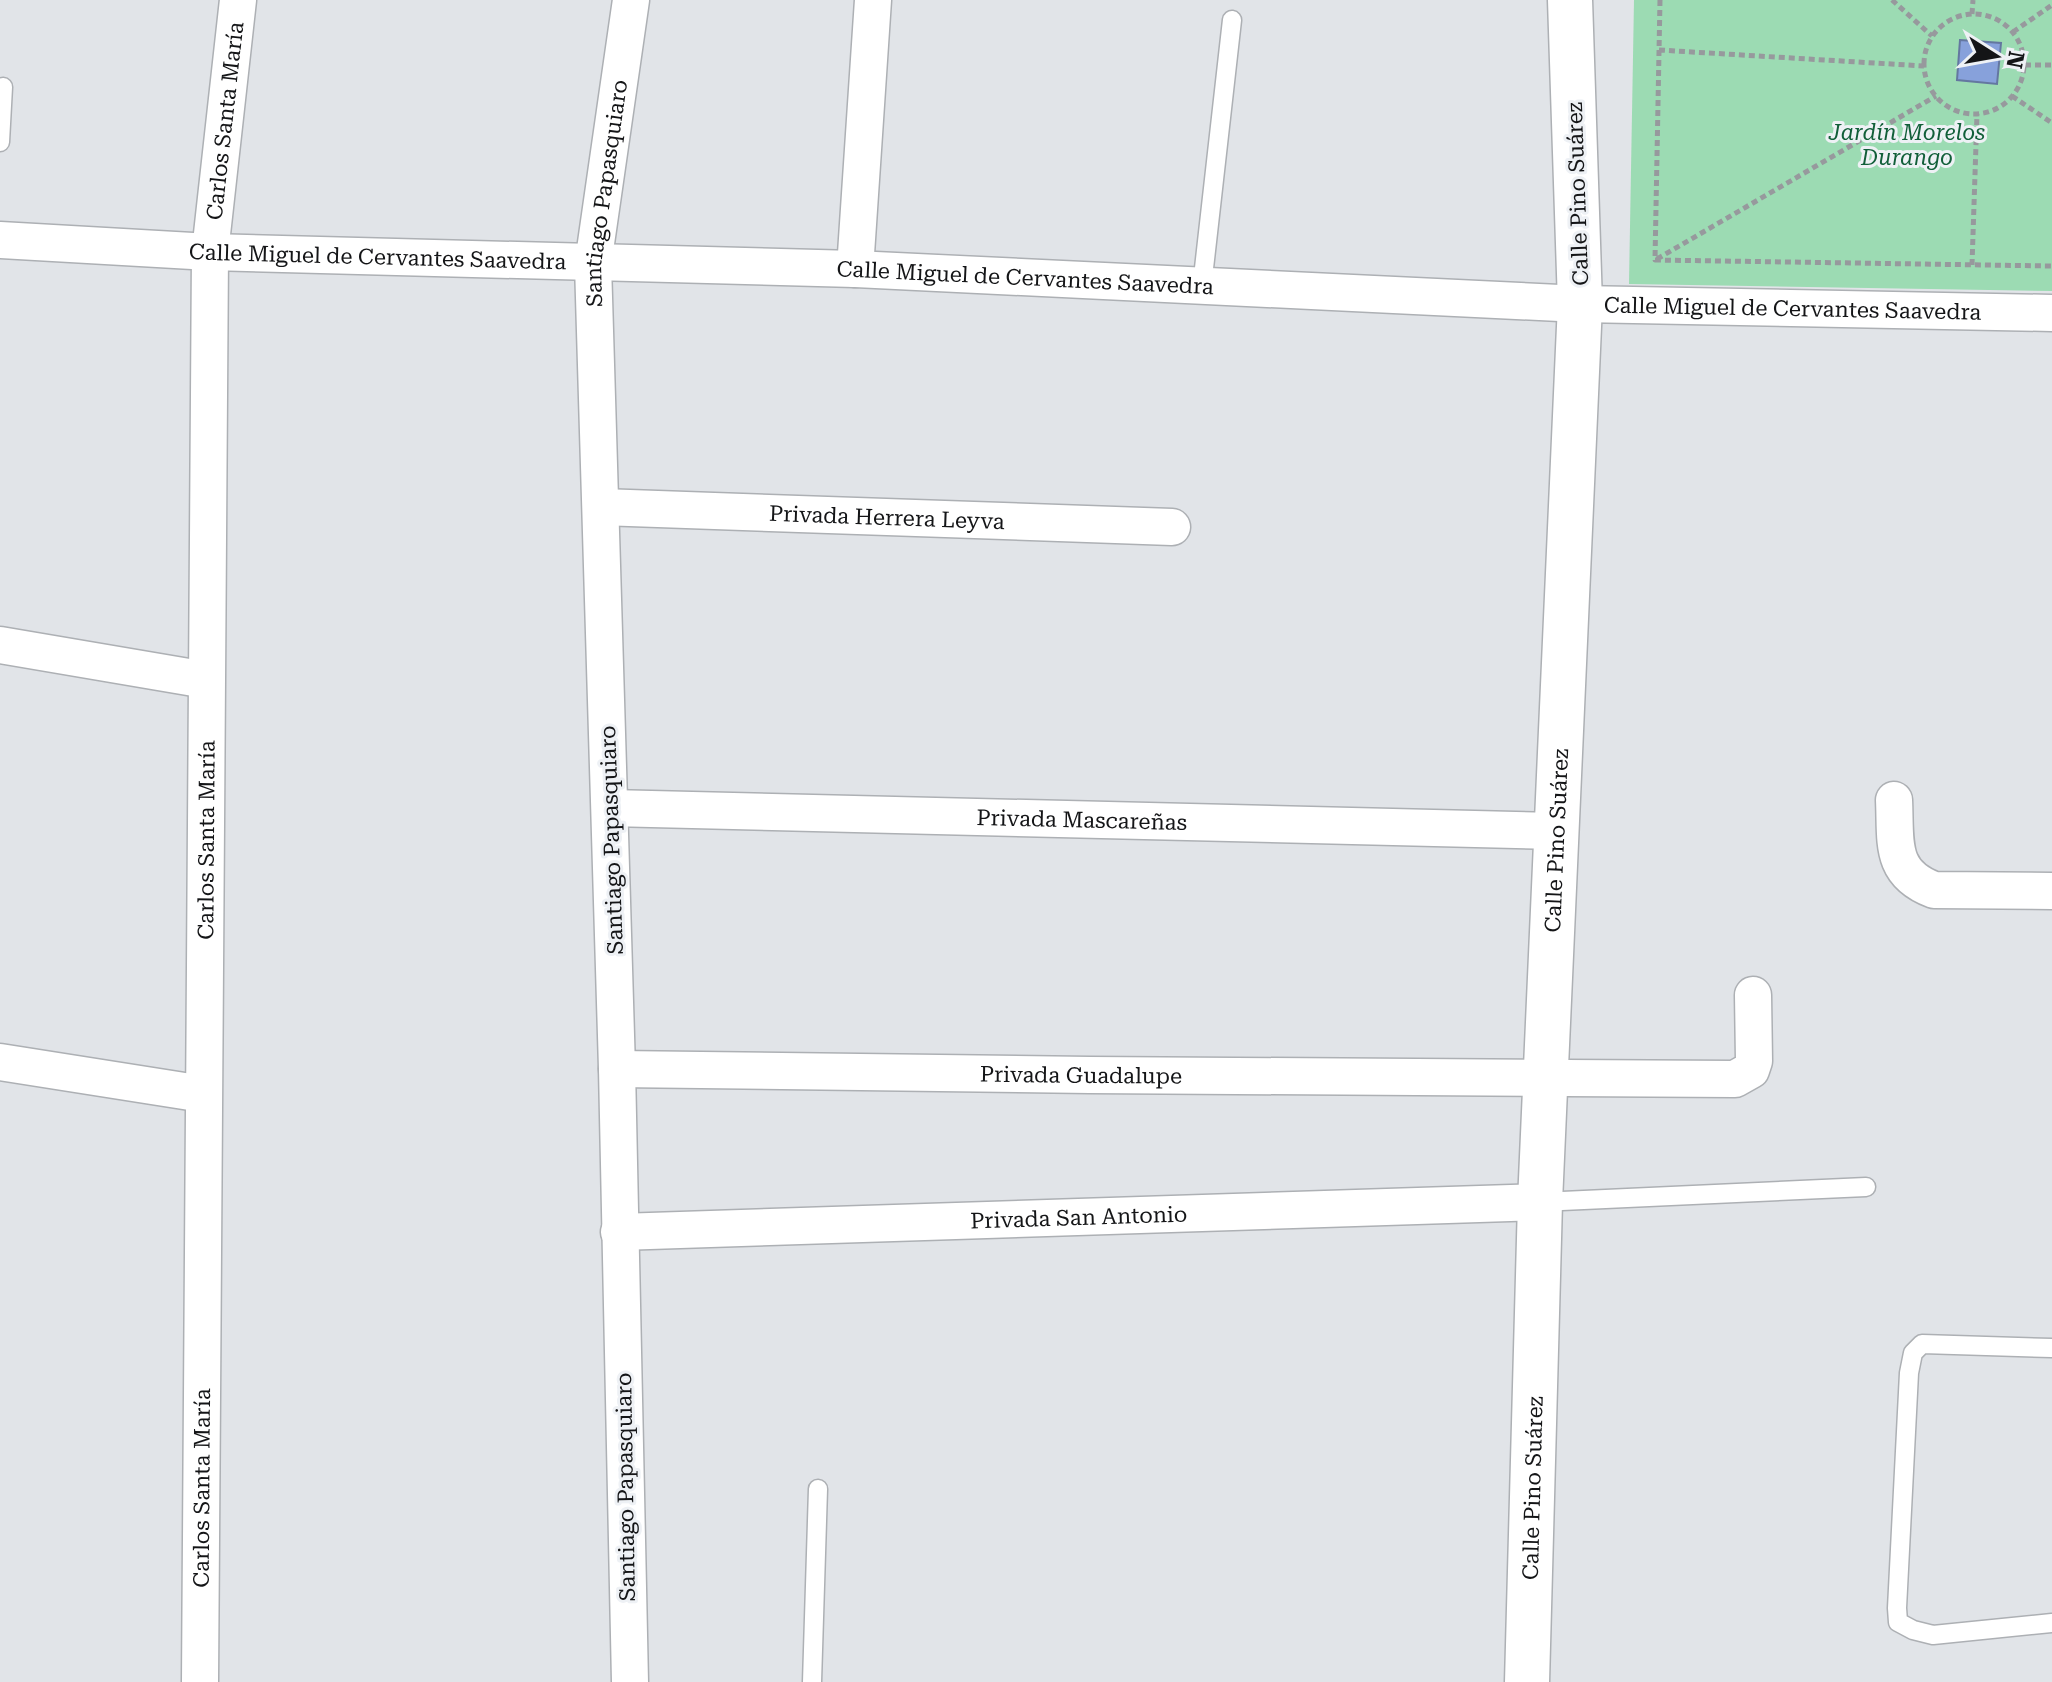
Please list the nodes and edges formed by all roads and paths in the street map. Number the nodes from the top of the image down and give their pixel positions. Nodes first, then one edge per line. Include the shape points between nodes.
1 (238, 0) edge
2 (631, 0) edge
3 (873, 0) edge
4 (1570, 0) edge
5 (1660, 0) edge
6 (1892, 0) edge
7 (1973, 0) edge
8 (2052, 5) edge
9 (1972, 14) junction
10 (1232, 20) dead end
11 (2013, 32) junction
12 (1932, 36) junction
13 (1659, 50) junction
14 (2025, 65) junction
15 (2052, 65) edge
16 (1924, 66) junction
17 (3, 87) dead end
18 (1936, 96) junction
19 (2012, 96) junction
20 (1977, 114) junction
21 (2052, 123) edge
22 (0, 142) edge
23 (0, 240) edge
24 (210, 252) junction
25 (1655, 260) junction
26 (593, 264) junction
27 (1972, 265) junction
28 (2052, 266) edge
29 (855, 269) junction
30 (1202, 286) junction
31 (1580, 304) junction
32 (2052, 313) edge
33 (601, 507) junction
34 (1172, 527) dead end
35 (0, 645) edge
36 (206, 680) junction
37 (1894, 800) dead end
38 (610, 808) junction
39 (1556, 831) junction
40 (2052, 891) edge
41 (1753, 995) dead end
42 (0, 1062) edge
43 (617, 1069) junction
44 (1546, 1077) junction
45 (203, 1094) junction
46 (1866, 1187) dead end
47 (1540, 1202) junction
48 (619, 1232) junction
49 (2052, 1348) edge
50 (818, 1489) dead end
51 (2052, 1623) edge
52 (200, 1682) edge
53 (630, 1682) edge
54 (812, 1682) edge
55 (1527, 1682) edge

1 - 24 street, Carlos Santa María
2 - 26 street, Santiago Papasquiaro
3 - 29 street
4 - 31 street, Calle Pino Suárez
5 - 13 path
6 - 12 path
7 - 9 path
8 - 11 path
9 - 11 path via 1988,15
9 - 12 path via 1957,17
10 - 30 lane
11 - 14 path
12 - 16 path
13 - 16 path
13 - 25 path
14 - 15 path
14 - 19 path
16 - 18 path
17 - 22 lane
18 - 20 path via 1961,112
18 - 25 path
19 - 20 path
19 - 21 path
20 - 27 path
23 - 24 street, Calle Miguel de Cervantes Saavedra
24 - 26 street, Calle Miguel de Cervantes Saavedra
24 - 36 street, Carlos Santa María
25 - 27 path
26 - 29 street, Calle Miguel de Cervantes Saavedra
26 - 33 street, Santiago Papasquiaro
27 - 28 path
29 - 30 street, Calle Miguel de Cervantes Saavedra
30 - 31 street, Calle Miguel de Cervantes Saavedra
31 - 32 street, Calle Miguel de Cervantes Saavedra
31 - 39 street, Calle Pino Suárez
33 - 34 street, Privada Herrera Leyva
33 - 38 street, Santiago Papasquiaro
35 - 36 street
36 - 45 street, Carlos Santa María
37 - 40 street via 1897,856 1917,884 1934,890
38 - 39 street, Privada Mascareñas
38 - 43 street, Santiago Papasquiaro
39 - 44 street, Calle Pino Suárez
41 - 44 street, Privada Guadalupe via 1754,1061 1744,1076
42 - 45 street
43 - 44 street, Privada Guadalupe
43 - 48 street, Santiago Papasquiaro
44 - 47 street, Calle Pino Suárez
45 - 52 street, Carlos Santa María
46 - 47 lane
47 - 48 street, Privada San Antonio
47 - 55 street, Calle Pino Suárez
48 - 53 street, Santiago Papasquiaro
49 - 51 lane via 1922,1344 1913,1353 1897,1608 1898,1622 1933,1635
50 - 54 lane

